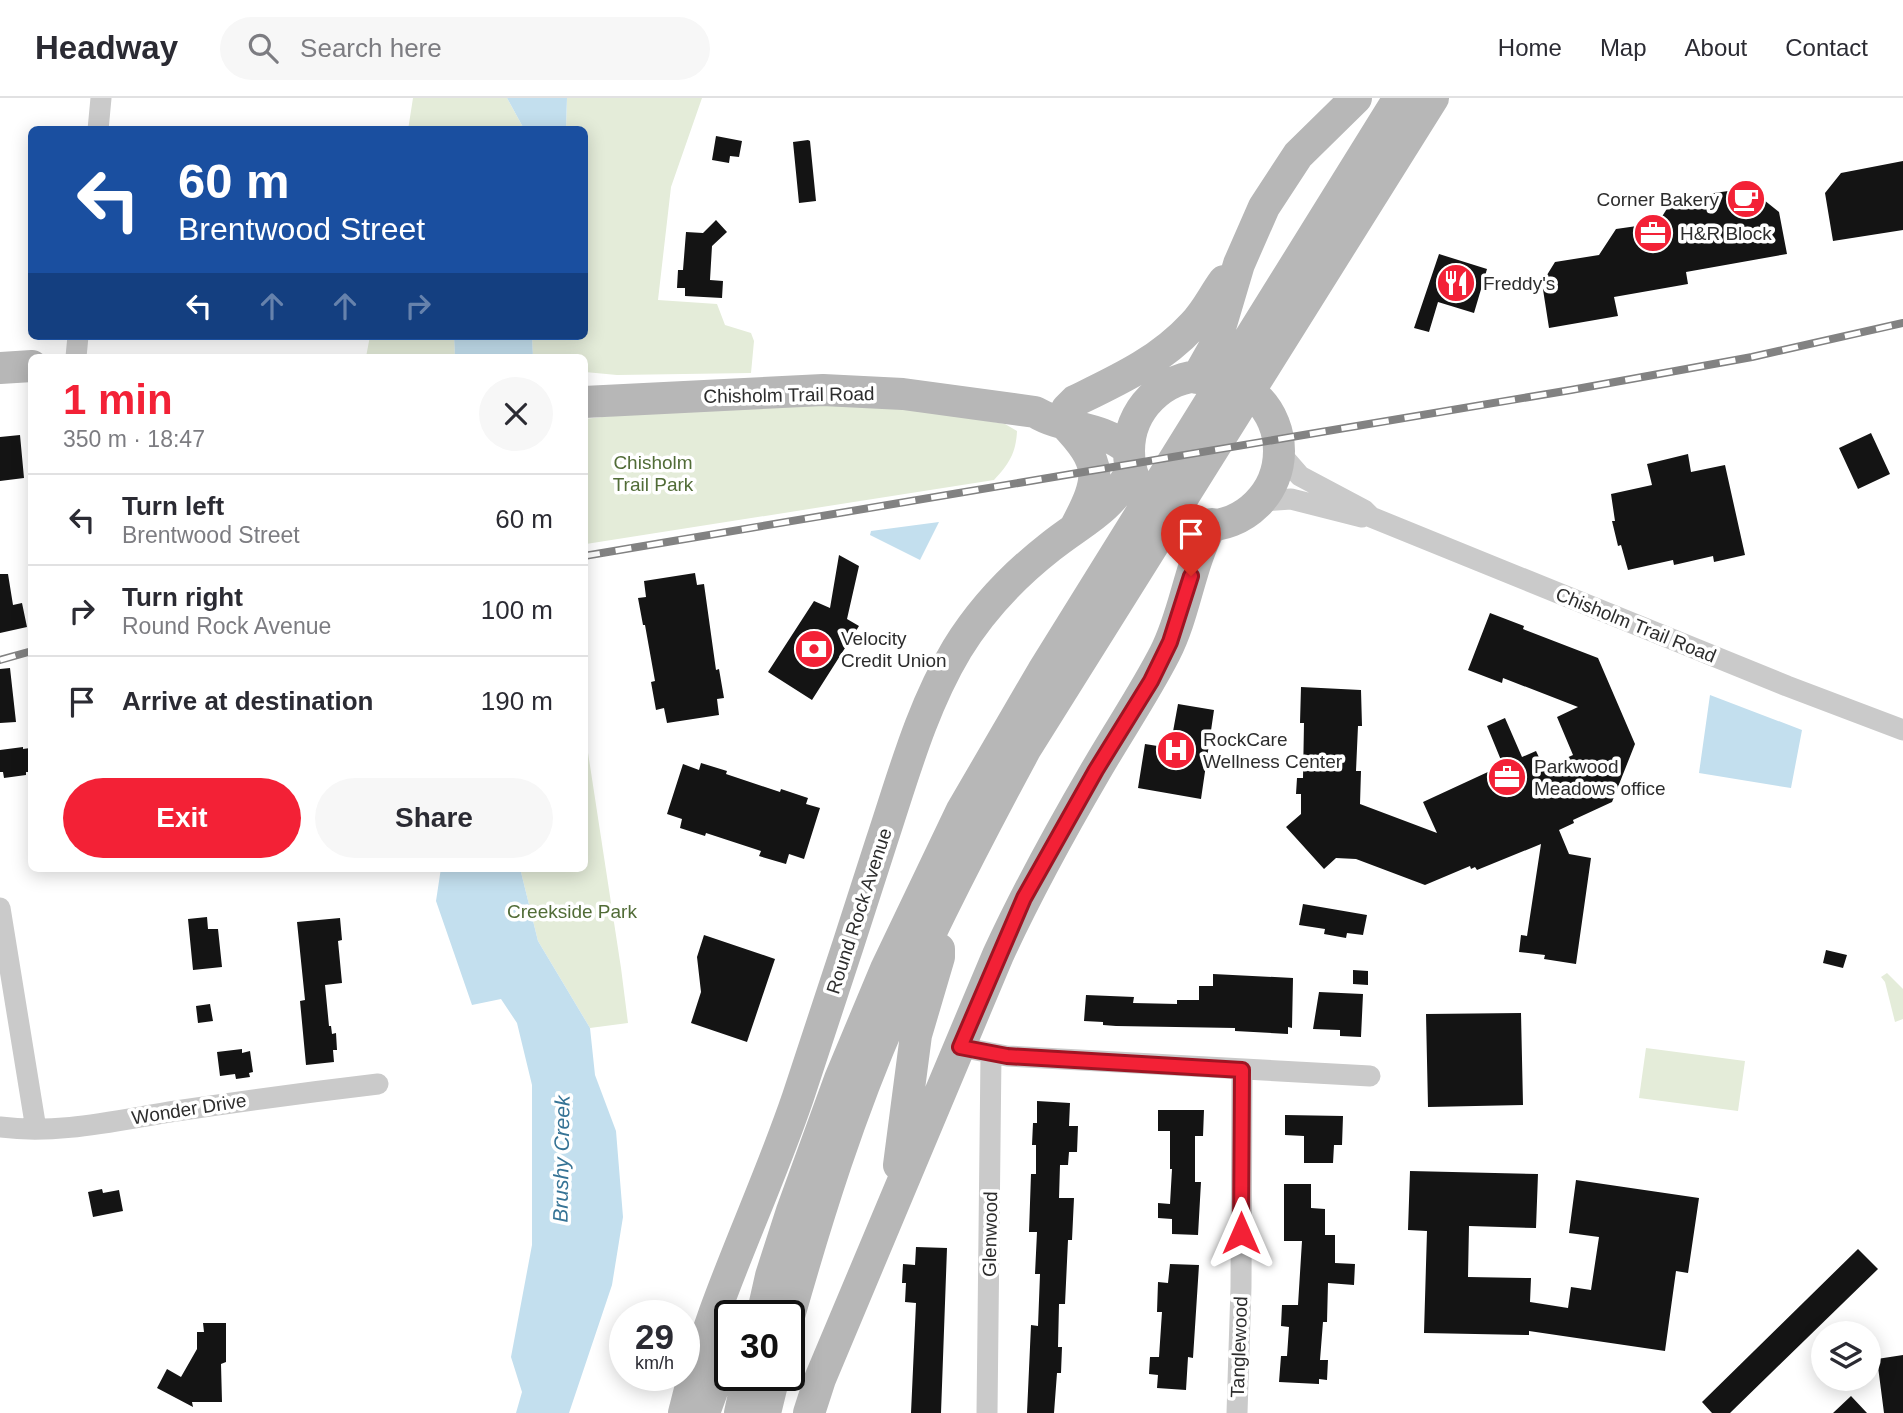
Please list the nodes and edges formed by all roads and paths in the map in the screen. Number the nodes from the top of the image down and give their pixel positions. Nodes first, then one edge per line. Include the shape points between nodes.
1 (101, 98) edge
2 (1356, 98) edge
3 (1399, 98) edge
4 (1433, 98) edge
5 (98, 126) edge
6 (1336, 227) junction
7 (1239, 264) junction
8 (28, 366) edge
9 (0, 369) edge
10 (1197, 378) junction
11 (588, 402) edge
12 (1144, 405) junction
13 (1055, 414) junction
14 (1280, 453) junction
15 (1130, 461) junction
16 (1260, 501) junction
17 (1371, 517) junction
18 (1212, 524) junction
19 (1075, 528) junction
20 (1186, 594) junction
21 (1082, 634) junction
22 (1903, 730) edge
23 (0, 908) edge
24 (939, 914) junction
25 (960, 1047) junction
26 (991, 1054) junction
27 (1242, 1070) junction
28 (1370, 1076) dead end
29 (378, 1084) dead end
30 (0, 1127) edge
31 (36, 1129) junction
32 (897, 1195) junction
33 (771, 1276) junction
34 (748, 1300) edge
35 (766, 1300) edge
36 (794, 1300) edge
37 (714, 1385) edge
38 (745, 1391) edge
39 (770, 1391) edge
40 (684, 1413) edge
41 (704, 1413) edge
42 (740, 1413) edge
43 (765, 1413) edge
44 (809, 1413) edge
45 (987, 1413) edge
46 (1237, 1413) edge

1 - 5 street
2 - 7 main road via 1298,155 1264,207
3 - 6 main road
4 - 6 main road
6 - 21 main road
7 - 10 main road via 1214,348
7 - 13 main road via 1201,316 1153,360
8 - 9 main road
10 - 12 main road via 1167,386
10 - 14 main road via 1235,383 1259,400 1278,433
11 - 13 main road, Chisholm Trail Road via 823,390 903,394
12 - 13 main road, Chisholm Trail Road
12 - 15 main road via 1132,425
13 - 15 main road, Chisholm Trail Road via 1113,438
13 - 19 main road via 1082,442 1095,471 1088,503
14 - 16 main road via 1274,481
14 - 17 street, Chisholm Trail Road via 1300,476
15 - 18 main road via 1146,498 1165,513 1188,522
15 - 19 main road, Round Rock Avenue via 1121,491
16 - 17 street, Chisholm Trail Road via 1291,499
16 - 18 main road via 1241,516
17 - 22 street, Chisholm Trail Road
18 - 20 main road via 1197,554
19 - 20 main road via 1126,528 1149,537 1166,552
19 - 40 main road, Round Rock Avenue via 1000,591 958,647 927,706 797,1101 711,1319
20 - 25 main road via 1151,681 1024,898
21 - 24 main road
21 - 33 main road via 962,810 891,958 840,1079
23 - 31 street
24 - 32 main road via 939,957 916,1035
24 - 36 main road via 863,1087
25 - 26 street
25 - 32 main road
26 - 27 street
26 - 45 street, Glenwood
27 - 28 street
27 - 46 street, Tanglewood
29 - 31 street, Wonder Drive
30 - 31 street, Wonder Drive
32 - 44 main road
33 - 34 main road
33 - 35 main road
37 - 41 main road
38 - 42 main road
39 - 43 main road

